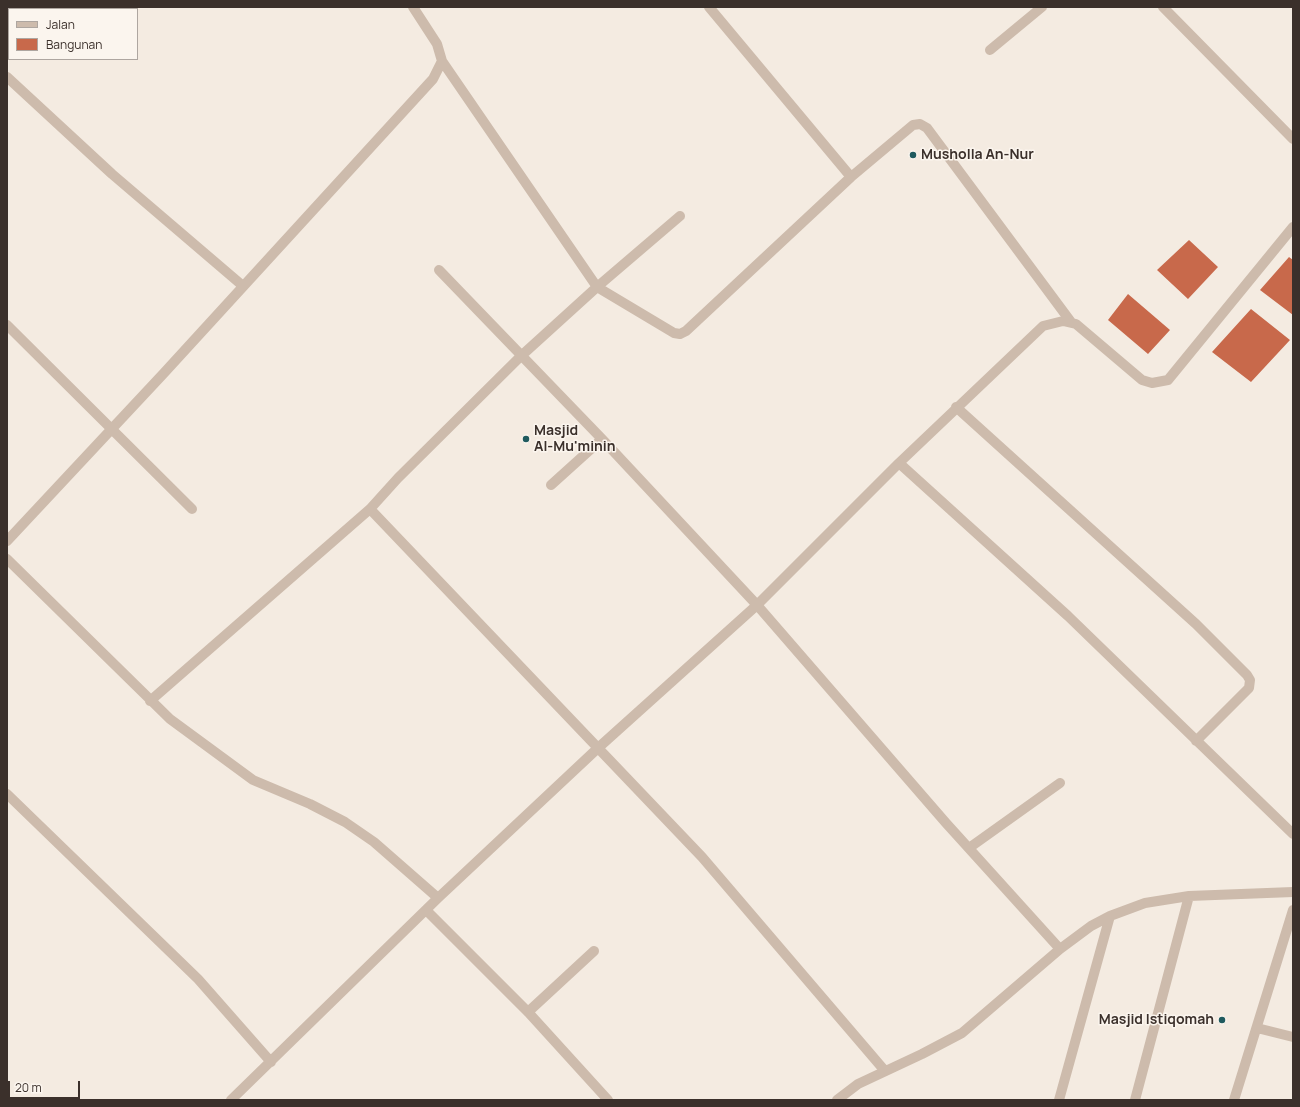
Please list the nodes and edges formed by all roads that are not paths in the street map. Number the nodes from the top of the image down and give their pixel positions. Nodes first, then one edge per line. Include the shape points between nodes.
1 (413, 7) edge
2 (709, 7) edge
3 (1042, 7) edge
4 (1163, 7) edge
5 (990, 50) dead end
6 (442, 61) junction
7 (7, 77) edge
8 (1293, 139) edge
9 (851, 177) junction
10 (680, 216) dead end
11 (1293, 227) edge
12 (439, 270) dead end
13 (243, 286) junction
14 (597, 287) junction
15 (1071, 322) junction
16 (7, 325) edge
17 (521, 356) junction
18 (956, 407) junction
19 (111, 429) junction
20 (602, 439) junction
21 (898, 463) junction
22 (551, 485) dead end
23 (192, 509) dead end
24 (370, 509) junction
25 (7, 541) edge
26 (7, 559) edge
27 (757, 605) junction
28 (150, 701) junction
29 (1196, 741) junction
30 (598, 748) junction
31 (1060, 783) dead end
32 (7, 794) edge
33 (1293, 834) edge
34 (969, 848) junction
35 (1293, 892) edge
36 (1189, 896) junction
37 (438, 898) junction
38 (426, 910) junction
39 (1293, 910) edge
40 (1110, 916) junction
41 (1060, 949) junction
42 (594, 951) dead end
43 (528, 1012) junction
44 (1257, 1028) junction
45 (1293, 1038) edge
46 (271, 1062) junction
47 (885, 1071) junction
48 (231, 1100) edge
49 (608, 1100) edge
50 (838, 1100) edge
51 (1059, 1100) edge
52 (1135, 1100) edge
53 (1234, 1100) edge

1 - 6 street via 437,44
2 - 9 street
3 - 5 street
4 - 8 street
6 - 13 street via 433,79
6 - 14 street
7 - 13 street via 112,174
9 - 14 street via 680,334 670,331
9 - 15 street via 913,125 923,125
10 - 14 street
11 - 15 street via 1168,380 1152,383 1142,380 1086,331
12 - 17 street
13 - 19 street
14 - 17 street
15 - 18 street via 1056,321 1043,326
16 - 19 street
17 - 20 street
17 - 24 street
18 - 21 street
18 - 29 street via 1196,624 1247,675 1250,680 1249,688
19 - 23 street
19 - 25 street
20 - 22 street
20 - 27 street
21 - 27 street
21 - 29 street via 1068,616
24 - 28 street
24 - 30 street
26 - 28 street
27 - 30 street
27 - 34 street
28 - 37 street via 253,780 310,804 374,842
29 - 33 street
30 - 37 street
30 - 47 street via 702,857
31 - 34 street
32 - 46 street via 198,979
34 - 41 street
35 - 36 street
36 - 40 street via 1145,903
36 - 52 street
37 - 38 street
38 - 43 street
38 - 46 street
39 - 44 street
40 - 41 street via 1091,926
40 - 51 street
41 - 47 street via 962,1033
42 - 43 street
43 - 49 street
44 - 45 street
44 - 53 street
46 - 48 street
47 - 50 street via 858,1084

